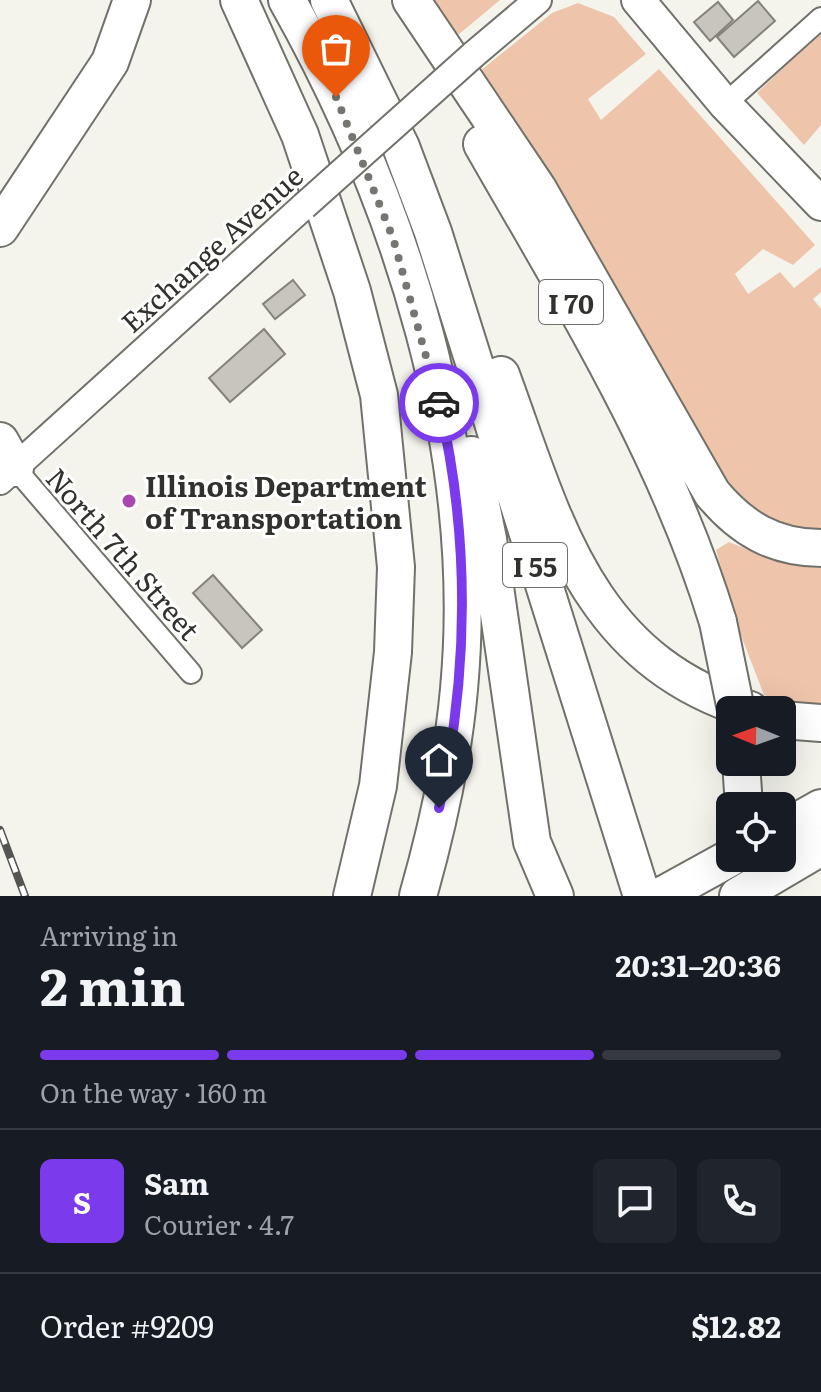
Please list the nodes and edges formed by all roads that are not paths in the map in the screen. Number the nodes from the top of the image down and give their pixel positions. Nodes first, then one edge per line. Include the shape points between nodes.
1 (132, 0) edge
2 (239, 0) edge
3 (287, 0) edge
4 (329, 0) edge
5 (388, 0) edge
6 (411, 0) edge
7 (538, 0) edge
8 (638, 0) edge
9 (821, 18) edge
10 (725, 104) junction
11 (349, 124) junction
12 (821, 204) edge
13 (0, 228) edge
14 (433, 232) junction
15 (5, 463) edge
16 (821, 548) edge
17 (191, 673) dead end
18 (718, 696) edge
19 (733, 696) edge
20 (796, 721) edge
21 (821, 723) edge
22 (526, 805) junction
23 (821, 808) edge
24 (796, 836) edge
25 (796, 847) edge
26 (821, 847) edge
27 (716, 866) edge
28 (742, 872) edge
29 (763, 872) edge
30 (352, 896) edge
31 (418, 896) edge
32 (555, 896) edge
33 (574, 896) edge
34 (642, 896) edge
35 (661, 896) edge
36 (740, 896) edge

1 - 13 highway via 110,62
2 - 30 highway via 305,149 352,291 383,426 396,567 393,652 378,786
3 - 11 highway, I 55
4 - 14 highway, I 55 via 401,147
5 - 19 highway, I 70, bridge via 464,112 652,450 697,552
6 - 16 highway via 538,189 712,493 734,519 763,537
7 - 15 street, Exchange Avenue, bridge
8 - 10 main road
9 - 10 street
10 - 12 main road
11 - 22 highway via 401,217 463,424 488,539
11 - 31 highway, I 55 via 420,326 447,445 460,536 459,691 446,778
14 - 18 highway via 455,261 471,296 562,540 587,587 626,637 681,680
14 - 34 highway, I 55
15 - 17 street, North 7th Street
20 - 21 highway
22 - 32 highway via 532,842
22 - 33 highway
23 - 24 highway
25 - 26 highway
27 - 35 highway
28 - 36 highway
29 - 36 highway

